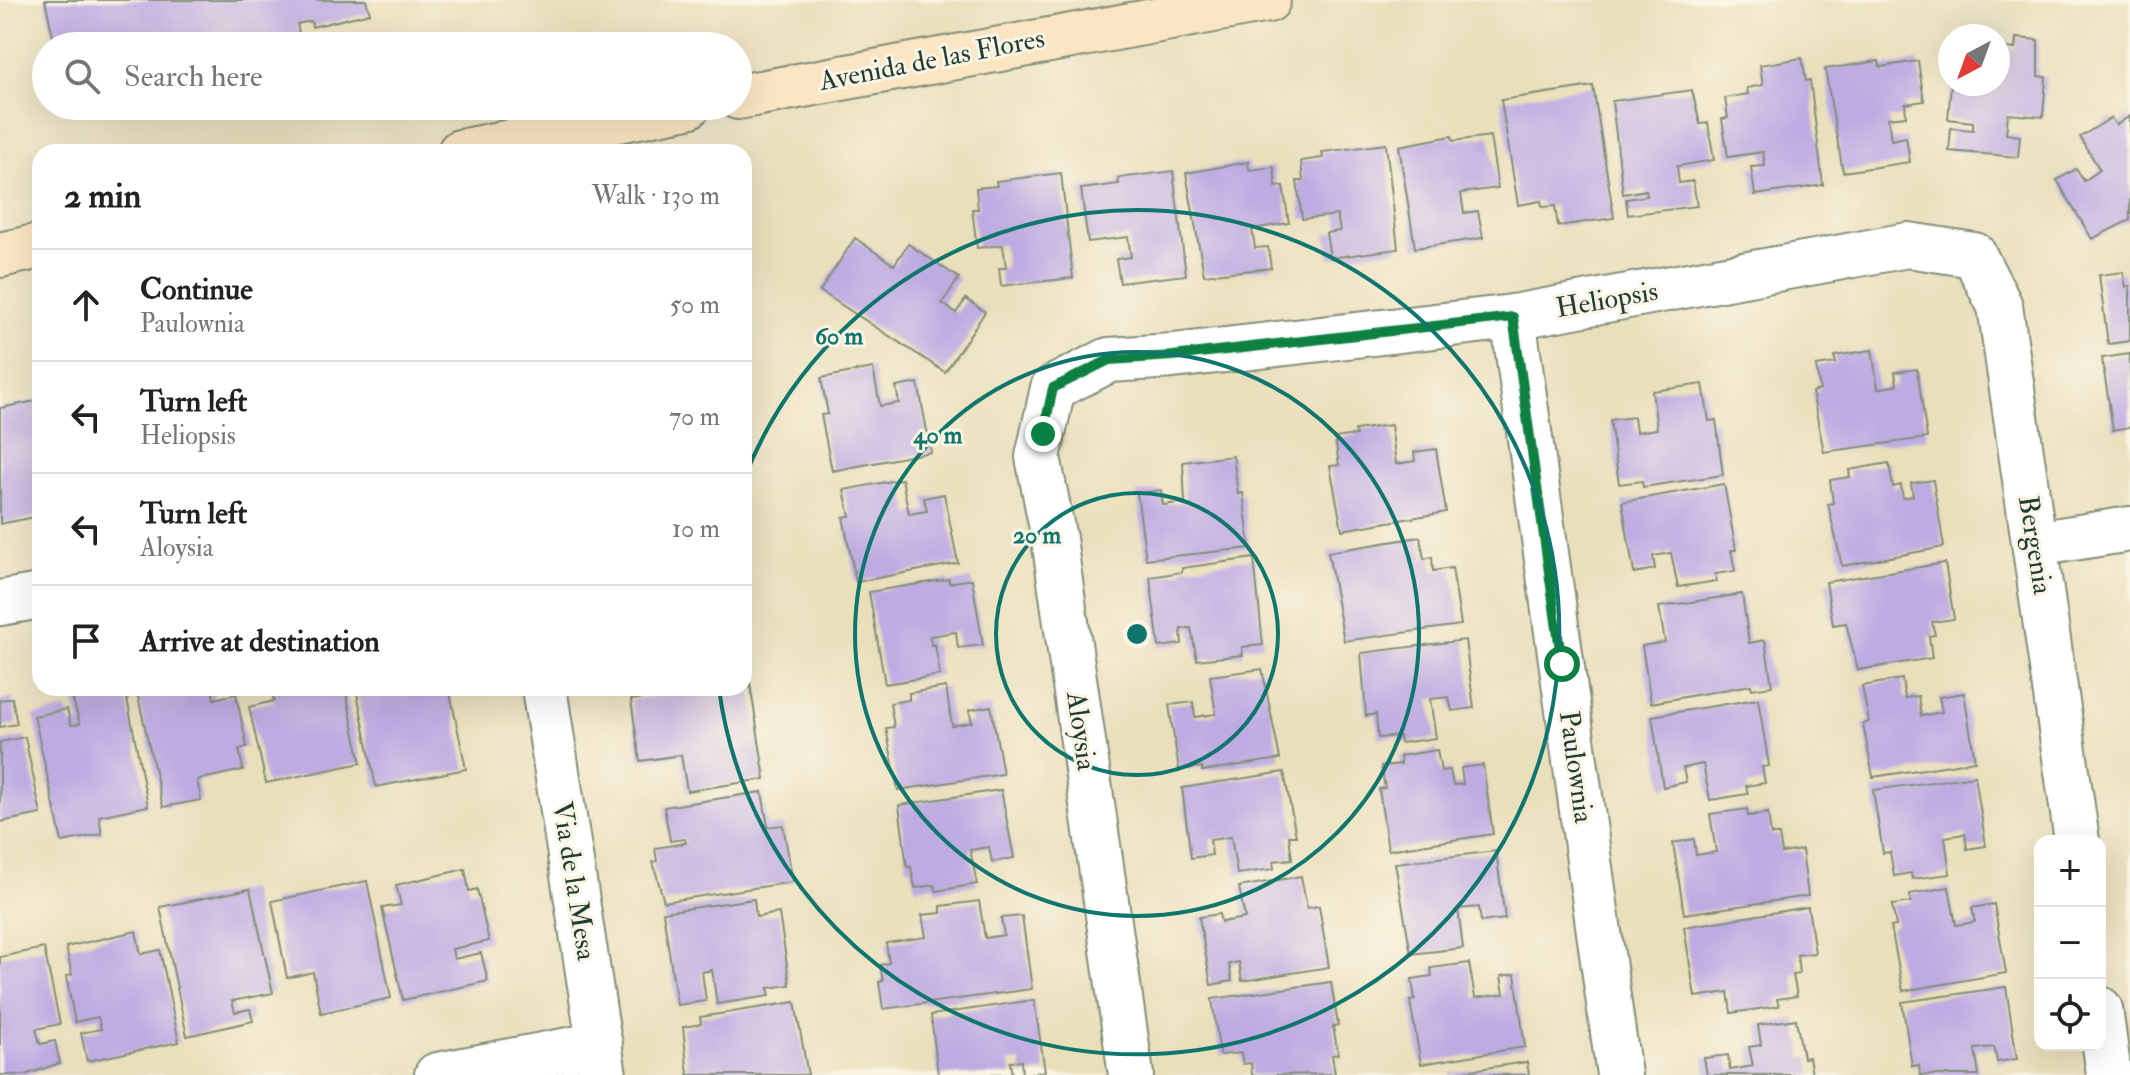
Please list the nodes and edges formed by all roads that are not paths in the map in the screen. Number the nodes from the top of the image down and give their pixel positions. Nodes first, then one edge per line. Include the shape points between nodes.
1 (1268, 0) edge
2 (752, 94) edge
3 (619, 120) edge
4 (500, 144) edge
5 (32, 248) edge
6 (0, 255) edge
7 (1974, 255) joint
8 (1513, 317) junction
9 (1053, 388) joint
10 (2130, 529) edge
11 (2035, 544) junction
12 (32, 597) edge
13 (0, 603) edge
14 (545, 696) edge
15 (2076, 835) edge
16 (2106, 1051) edge
17 (602, 1059) edge
18 (437, 1075) edge
19 (1131, 1075) edge
20 (1619, 1075) edge
21 (2109, 1075) edge

1 - 2 main road, Avenida de las Flores
3 - 4 main road
5 - 6 main road
7 - 8 street, Heliopsis via 1908,245
7 - 11 street, Bergenia via 2000,306
8 - 9 street, Heliopsis via 1109,360
8 - 20 street, Paulownia
9 - 19 street, Aloysia via 1038,457
10 - 11 street
11 - 15 street, Bergenia
12 - 13 street
14 - 17 street, Via de la Mesa
16 - 21 street
17 - 18 street

